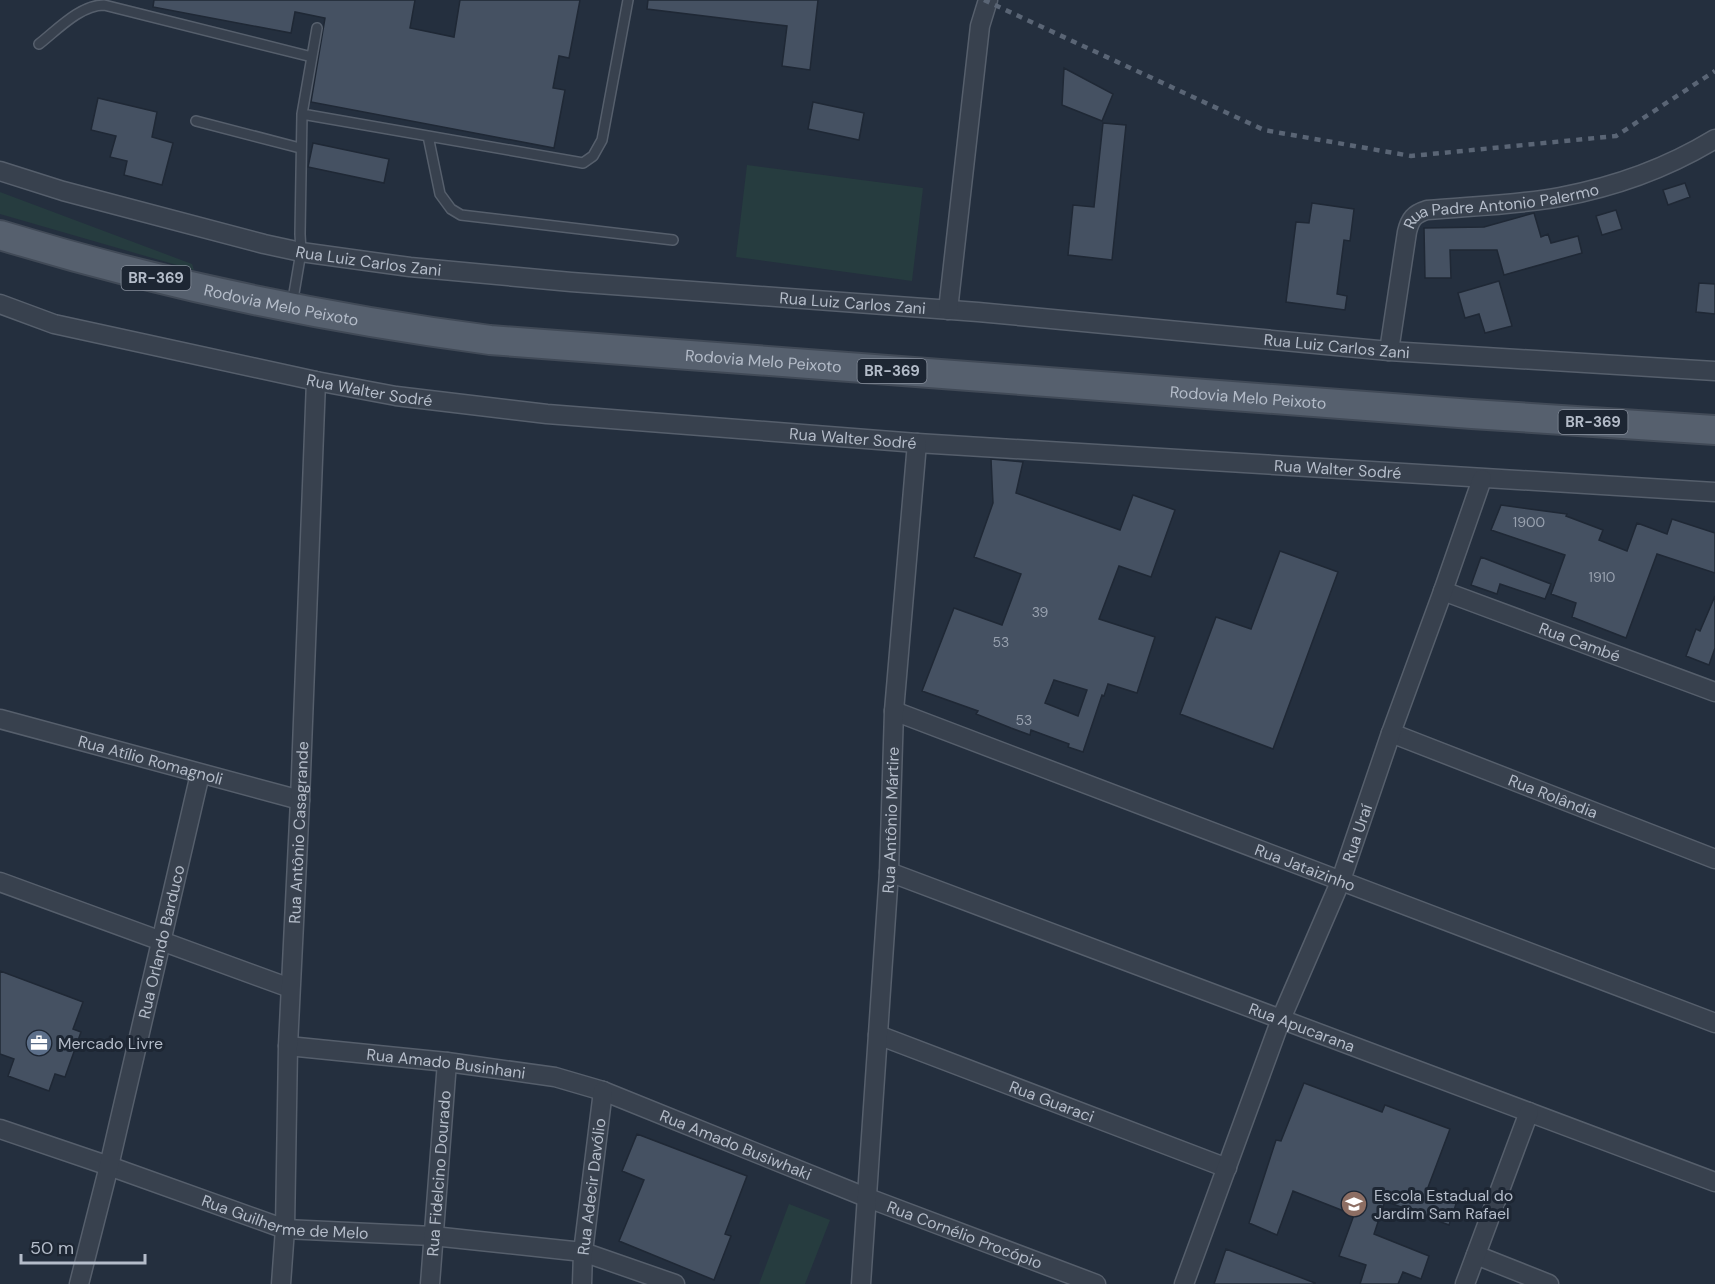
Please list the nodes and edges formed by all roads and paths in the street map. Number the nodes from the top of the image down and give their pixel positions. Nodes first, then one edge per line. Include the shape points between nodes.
1 (628, 0) edge
2 (988, 0) edge
3 (317, 28) dead end
4 (39, 44) dead end
5 (312, 57) junction
6 (302, 114) junction
7 (196, 121) dead end
8 (428, 136) junction
9 (1715, 139) edge
10 (300, 148) junction
11 (0, 171) edge
12 (0, 235) edge
13 (673, 240) dead end
14 (301, 252) junction
15 (0, 304) edge
16 (292, 308) junction
17 (948, 310) junction
18 (1389, 351) junction
19 (1715, 371) edge
20 (316, 381) junction
21 (1715, 430) edge
22 (917, 443) junction
23 (1482, 478) junction
24 (1715, 492) edge
25 (1443, 591) junction
26 (1715, 692) edge
27 (894, 711) junction
28 (0, 719) edge
29 (1391, 733) junction
30 (200, 774) junction
31 (300, 800) junction
32 (1715, 859) edge
33 (889, 872) junction
34 (1341, 880) junction
35 (0, 882) edge
36 (161, 942) junction
37 (290, 988) junction
38 (1281, 1020) junction
39 (1715, 1023) edge
40 (878, 1035) junction
41 (288, 1046) junction
42 (447, 1062) junction
43 (603, 1091) junction
44 (1529, 1112) junction
45 (0, 1129) edge
46 (109, 1166) junction
47 (1227, 1168) junction
48 (1715, 1182) edge
49 (868, 1198) junction
50 (285, 1229) junction
51 (433, 1236) junction
52 (583, 1252) junction
53 (1476, 1255) junction
54 (79, 1284) edge
55 (281, 1284) edge
56 (430, 1284) edge
57 (582, 1284) edge
58 (675, 1284) edge
59 (861, 1284) edge
60 (1096, 1284) edge
61 (1184, 1284) edge
62 (1466, 1284) edge
63 (1549, 1284) edge

1 - 8 lane via 602,140 593,156 583,163
2 - 17 street via 980,26
3 - 5 lane
4 - 5 lane via 77,15 95,5 104,5
5 - 6 lane
6 - 8 lane
6 - 10 lane
7 - 10 lane
8 - 13 lane via 440,194 461,215
9 - 18 street, Rua Padre Antonio Palermo via 1641,174 1592,190 1416,214 1407,232
10 - 14 lane
11 - 14 street, Rua Luiz Carlos Zani via 85,197
12 - 16 main road, Rodovia Melo Peixoto / BR-369 via 208,291
14 - 16 lane
14 - 17 street, Rua Luiz Carlos Zani via 571,282
15 - 20 street, Rua Walter Sodré via 54,324
16 - 21 main road, Rodovia Melo Peixoto / BR-369 via 490,340
17 - 18 street, Rua Luiz Carlos Zani
18 - 19 street, Rua Luiz Carlos Zani
20 - 22 street, Rua Walter Sodré via 396,396 547,414
20 - 31 street, Rua Antônio Casagrande
22 - 23 street, Rua Walter Sodré
22 - 27 street, Rua Antônio Mártire
23 - 24 street, Rua Walter Sodré
23 - 25 street, Rua Uraí
25 - 26 street, Rua Cambé
25 - 29 street, Rua Uraí
27 - 33 street, Rua Antônio Mártire
27 - 34 street, Rua Jataizinho
28 - 30 street, Rua Atílio Romagnoli
29 - 32 street, Rua Rolândia
29 - 34 street, Rua Uraí
30 - 31 street, Rua Atílio Romagnoli
30 - 36 street, Rua Orlando Barduco
31 - 37 street, Rua Antônio Casagrande
33 - 38 street, Rua Apucarana
33 - 40 street, Rua Antônio Mártire
34 - 38 street, Rua Uraí
34 - 39 street, Rua Jataizinho
35 - 36 street
36 - 37 street
36 - 46 street, Rua Orlando Barduco
37 - 41 street, Rua Antônio Casagrande
38 - 44 street, Rua Apucarana
38 - 47 street, Rua Uraí
40 - 47 street, Rua Guaraci
40 - 49 street, Rua Antônio Mártire
41 - 42 street, Rua Amado Businhani
41 - 50 street, Rua Antônio Casagrande
42 - 43 street, Rua Amado Businhani via 555,1077
42 - 51 street, Rua Fidelcino Dourado
43 - 49 street, Rua Amado Busiwhaki
43 - 52 street, Rua Adecir Davólio
44 - 48 street, Rua Apucarana
44 - 53 street
45 - 46 street, Rua Guilherme de Melo
46 - 50 street, Rua Guilherme de Melo
46 - 54 street, Rua Orlando Barduco
47 - 61 street, Rua Uraí
49 - 59 street, Rua Antônio Mártire
49 - 60 street, Rua Cornélio Procópio
50 - 51 street, Rua Guilherme de Melo
50 - 55 street, Rua Antônio Casagrande
51 - 52 street, Rua Guilherme de Melo
51 - 56 street, Rua Fidelcino Dourado
52 - 57 street, Rua Adecir Davólio
52 - 58 street, Rua Guilherme de Melo
53 - 62 street
53 - 63 street

